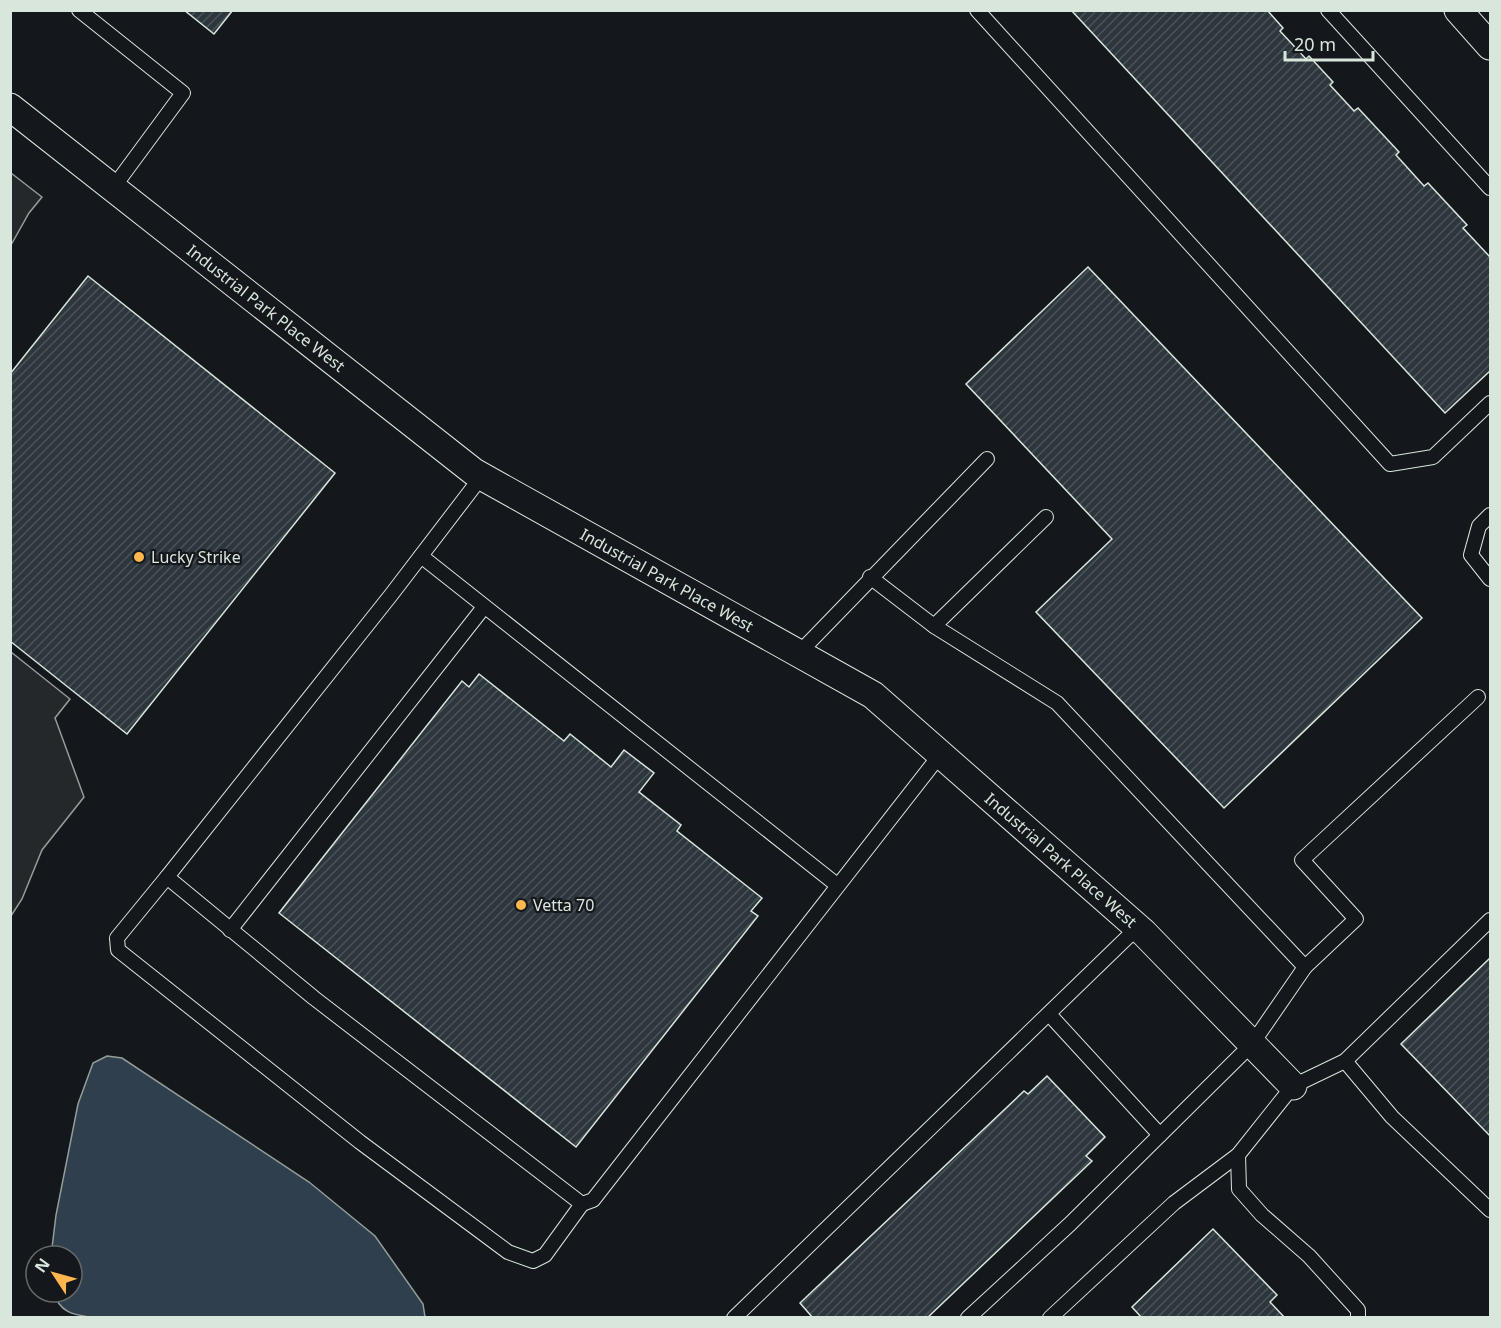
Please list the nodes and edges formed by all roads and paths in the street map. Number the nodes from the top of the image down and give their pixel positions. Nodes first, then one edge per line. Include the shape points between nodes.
1 (79, 10) edge
2 (976, 10) edge
3 (1328, 10) edge
4 (1458, 10) edge
5 (1486, 33) edge
6 (10, 107) edge
7 (113, 188) junction
8 (1491, 188) edge
9 (1491, 403) edge
10 (987, 459) dead end
11 (482, 476) junction
12 (1491, 515) edge
13 (1046, 517) dead end
14 (421, 556) junction
15 (870, 577) junction
16 (1491, 579) edge
17 (484, 607) junction
18 (933, 626) junction
19 (798, 654) junction
20 (1478, 697) dead end
21 (940, 754) junction
22 (166, 877) junction
23 (837, 885) junction
24 (1491, 920) edge
25 (1138, 927) junction
26 (230, 930) junction
27 (1305, 967) junction
28 (1049, 1014) junction
29 (1252, 1044) junction
30 (1345, 1061) junction
31 (1293, 1086) junction
32 (1160, 1135) junction
33 (1238, 1155) junction
34 (582, 1204) junction
35 (1491, 1210) edge
36 (734, 1317) edge
37 (968, 1317) edge
38 (1050, 1317) edge
39 (1358, 1317) edge

1 - 7 lane via 183,93
2 - 9 lane via 1390,464 1433,457
3 - 8 lane
4 - 5 street
6 - 7 street, Industrial Park Place West
7 - 11 street, Industrial Park Place West
10 - 15 lane
11 - 14 lane
11 - 19 street, Industrial Park Place West
12 - 16 lane via 1479,526 1471,555
13 - 18 lane
14 - 17 lane
14 - 22 lane
15 - 18 lane
15 - 19 lane
17 - 23 lane
17 - 26 lane
18 - 27 lane via 1057,703
19 - 21 street, Industrial Park Place West via 873,695
20 - 27 lane via 1302,860 1356,919
21 - 23 lane
21 - 25 street, Industrial Park Place West
22 - 26 lane
22 - 34 lane via 117,938 116,945 214,1027 508,1252 533,1261 545,1255
23 - 34 lane via 593,1200
24 - 30 lane
25 - 28 lane
25 - 29 street, Industrial Park Place West
26 - 34 lane
27 - 29 lane
28 - 32 lane
28 - 36 lane
29 - 31 street, Industrial Park Place West
29 - 32 lane
30 - 31 lane
30 - 35 lane via 1392,1117
31 - 33 lane
32 - 37 lane
33 - 38 lane via 1174,1203
33 - 39 lane via 1239,1189 1309,1256 1358,1310

